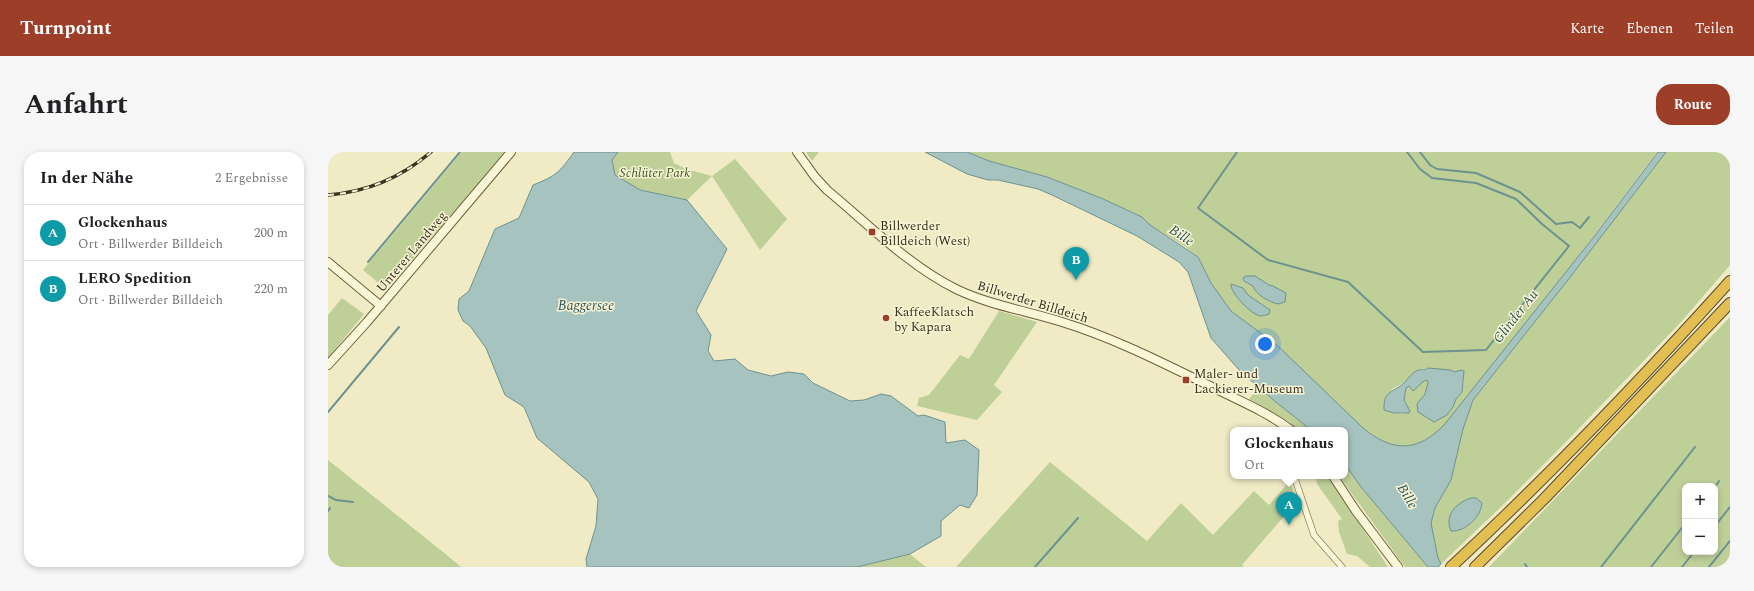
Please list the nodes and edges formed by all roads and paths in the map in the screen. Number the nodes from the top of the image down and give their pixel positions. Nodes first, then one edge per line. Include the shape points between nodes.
1 (511, 152) edge
2 (798, 152) edge
3 (328, 262) edge
4 (1730, 281) edge
5 (1730, 303) edge
6 (381, 306) junction
7 (328, 364) edge
8 (1286, 427) edge
9 (1295, 479) edge
10 (1335, 479) edge
11 (1342, 567) edge
12 (1398, 567) edge
13 (1451, 567) edge
14 (1475, 567) edge

1 - 6 street, Unterer Landweg
2 - 8 street, Billwerder Billdeich via 827,190 912,262 938,279 978,297 1064,322 1134,350 1262,412
3 - 6 street
4 - 13 highway via 1616,405
5 - 14 highway via 1545,498
6 - 7 street, Unterer Landweg
9 - 11 street via 1314,535
10 - 12 street

